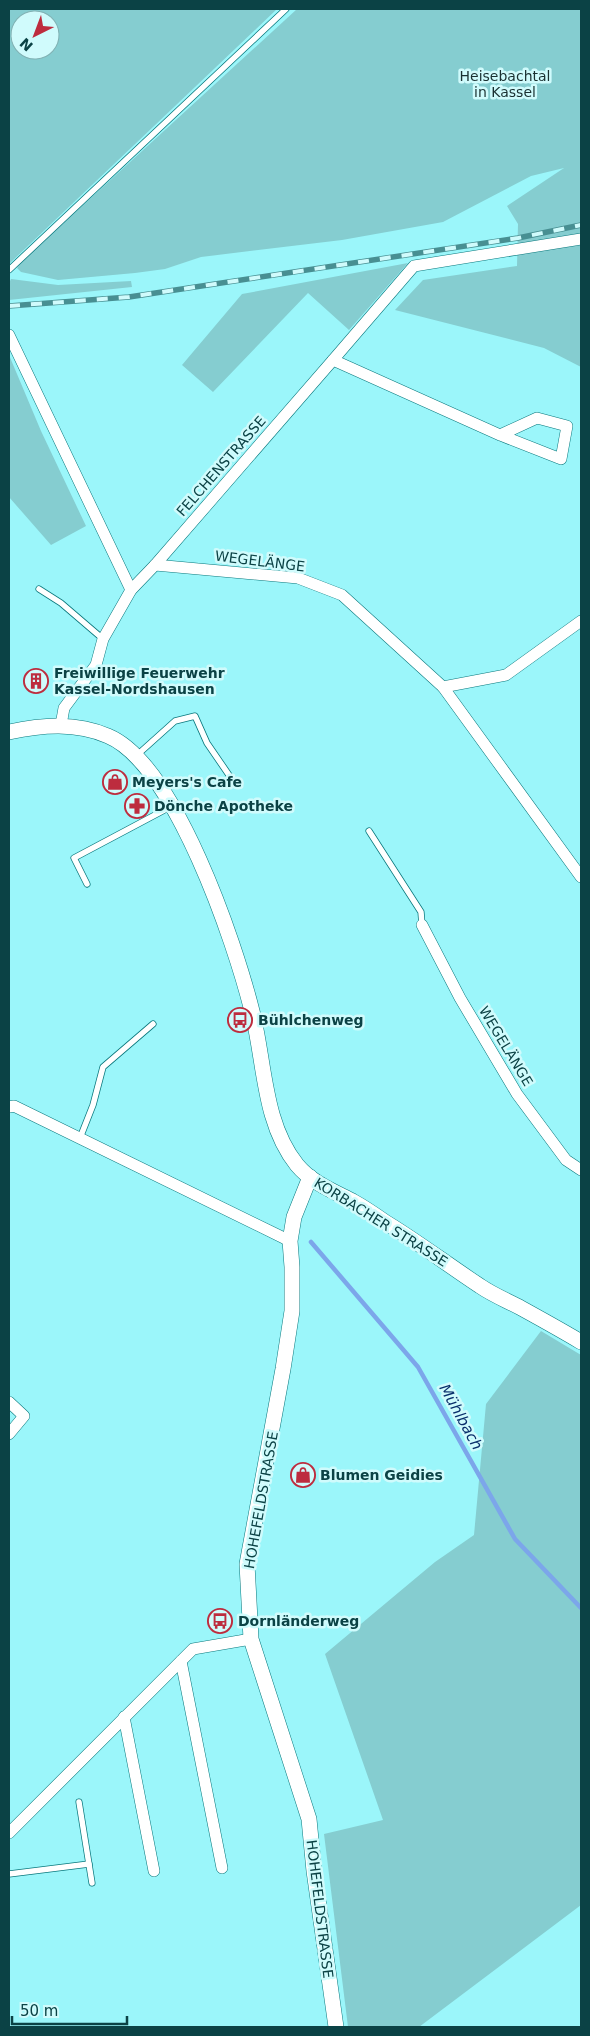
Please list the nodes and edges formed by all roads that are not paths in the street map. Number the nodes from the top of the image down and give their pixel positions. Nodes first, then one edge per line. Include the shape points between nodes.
1 (286, 9) edge
2 (581, 240) edge
3 (9, 270) edge
4 (9, 335) edge
5 (333, 360) junction
6 (500, 434) junction
7 (155, 565) junction
8 (39, 589) dead end
9 (131, 590) junction
10 (581, 621) edge
11 (103, 640) junction
12 (443, 687) junction
13 (61, 725) junction
14 (9, 732) edge
15 (136, 756) junction
16 (231, 778) dead end
17 (172, 806) junction
18 (369, 831) dead end
19 (580, 870) edge
20 (87, 884) dead end
21 (422, 925) joint
22 (153, 1024) dead end
23 (9, 1106) edge
24 (80, 1138) junction
25 (581, 1170) edge
26 (310, 1178) junction
27 (290, 1241) junction
28 (581, 1342) edge
29 (9, 1402) edge
30 (9, 1434) edge
31 (251, 1640) junction
32 (181, 1661) junction
33 (124, 1718) junction
34 (79, 1802) dead end
35 (9, 1833) edge
36 (89, 1864) junction
37 (222, 1868) dead end
38 (154, 1872) dead end
39 (9, 1874) edge
40 (92, 1883) dead end
41 (336, 2027) edge

1 - 3 lane
2 - 5 street, FELCHENSTRASSE via 414,266
4 - 9 street
5 - 6 street
5 - 7 street, FELCHENSTRASSE
6 - 6 street via 561,459 567,426 537,418
7 - 9 street, FELCHENSTRASSE
7 - 12 street, WEGELÄNGE via 298,578 342,595
8 - 11 lane
9 - 11 street, FELCHENSTRASSE
10 - 12 street via 506,675
11 - 13 street, FELCHENSTRASSE via 96,665 64,708
12 - 19 street, WEGELÄNGE
13 - 14 street, KORBACHER STRASSE
13 - 15 street, KORBACHER STRASSE via 110,736
15 - 16 lane via 176,721 195,716 207,743
15 - 17 street, KORBACHER STRASSE
17 - 20 lane via 74,858
17 - 26 street, KORBACHER STRASSE via 217,899 252,1011 273,1118 285,1147
18 - 21 lane via 421,912
21 - 25 street, WEGELÄNGE via 460,998 517,1094 566,1160
22 - 24 lane via 103,1067
23 - 24 street
24 - 27 street
26 - 27 street, HOHEFELDSTRASSE via 294,1217
26 - 28 street, KORBACHER STRASSE via 404,1233 483,1288
27 - 31 street, HOHEFELDSTRASSE via 292,1311 247,1564
29 - 30 street via 24,1416
31 - 32 street via 193,1649
31 - 41 street, HOHEFELDSTRASSE via 309,1819
32 - 33 street
32 - 37 street
33 - 35 street
33 - 38 street
34 - 36 lane
36 - 39 lane
36 - 40 lane

